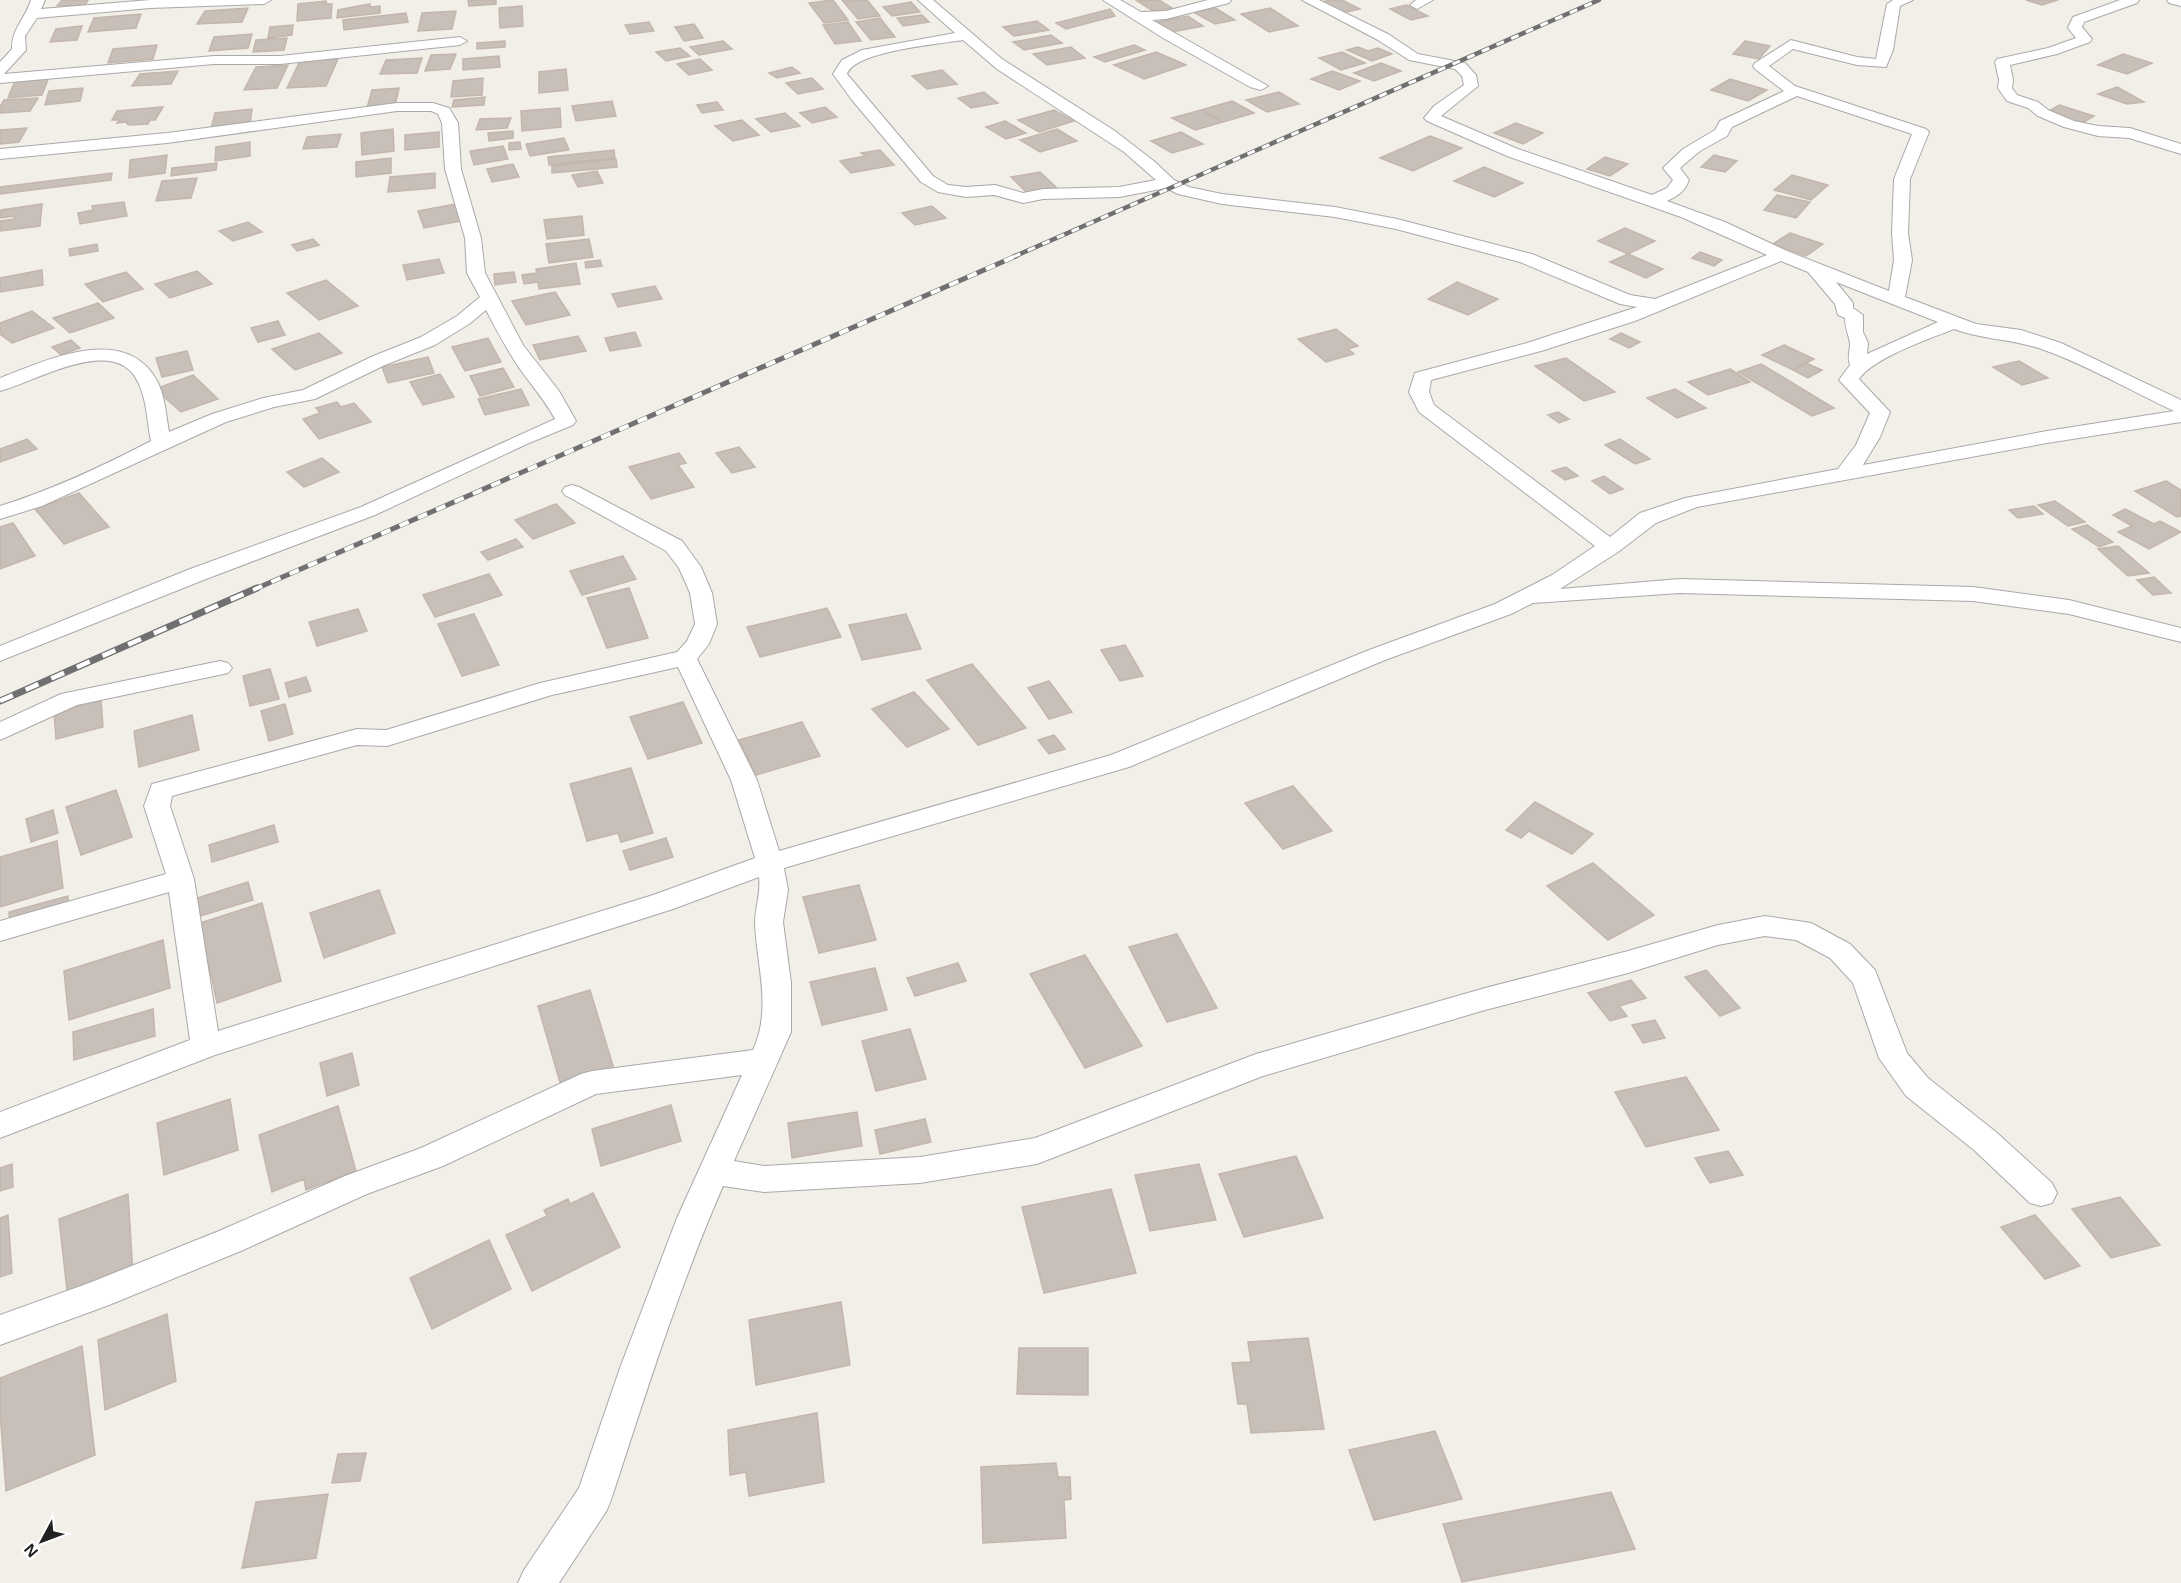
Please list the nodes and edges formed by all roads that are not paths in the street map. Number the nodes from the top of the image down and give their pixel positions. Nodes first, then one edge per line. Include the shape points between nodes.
1 (38, 0) edge
2 (264, 0) edge
3 (925, 0) edge
4 (1110, 0) edge
5 (1224, 0) edge
6 (1309, 0) edge
7 (1906, 0) edge
8 (2132, 0) edge
9 (2174, 0) edge
10 (2181, 2) edge
11 (33, 14) junction
12 (1138, 16) junction
13 (966, 35) junction
14 (460, 41) dead end
15 (0, 71) edge
16 (0, 80) edge
17 (1261, 86) dead end
18 (1796, 91) junction
19 (2181, 149) edge
20 (0, 154) edge
21 (1168, 183) junction
22 (1651, 201) junction
23 (1781, 255) junction
24 (1814, 268) junction
25 (490, 298) junction
26 (1896, 300) junction
27 (1657, 305) junction
28 (1955, 322) junction
29 (1859, 365) junction
30 (0, 385) edge
31 (2181, 407) edge
32 (2181, 416) edge
33 (162, 443) junction
34 (1845, 474) junction
35 (572, 491) dead end
36 (0, 513) edge
37 (1610, 547) junction
38 (1526, 598) junction
39 (2181, 635) edge
40 (0, 654) edge
41 (684, 657) junction
42 (220, 668) dead end
43 (0, 732) edge
44 (770, 863) junction
45 (181, 879) junction
46 (0, 931) edge
47 (206, 1046) junction
48 (764, 1060) junction
49 (0, 1125) edge
50 (712, 1172) junction
51 (2041, 1193) dead end
52 (0, 1330) edge
53 (537, 1583) edge

1 - 11 street
2 - 11 street
3 - 13 street
4 - 12 street
5 - 12 street via 1166,15
6 - 22 street via 1414,57 1460,66 1469,75 1471,86 1432,117 1524,158
7 - 18 street via 1894,4 1889,46 1881,64 1791,44 1760,66
8 - 19 street via 2078,20 2075,28 2085,39 2002,62 2005,88 2012,98 2069,124 2130,133
9 - 10 street
11 - 15 street via 18,36 19,50
12 - 17 street via 1172,39
13 - 21 street via 1001,66 1123,141
13 - 21 street via 867,53 841,67 840,74 856,97 927,179 944,189 995,190 1023,198 1119,192
14 - 16 street via 280,60 214,60
18 - 22 street via 1725,124 1722,133 1678,159 1671,168 1681,180 1679,185 1668,195
18 - 26 street via 1921,132 1902,178 1903,260
20 - 25 street via 235,130 339,113 433,107 447,114 453,169 473,238 476,273
21 - 27 street via 1184,191 1221,199 1335,212 1397,224 1526,258 1626,300
22 - 23 street
23 - 24 street
23 - 27 street
24 - 26 street
24 - 29 street via 1844,303 1844,311 1854,315
25 - 33 street via 428,341 309,395 219,418
25 - 40 street via 514,345 552,395 566,421 368,511
26 - 28 street
27 - 37 street via 1534,347 1422,377 1419,392 1426,408
28 - 29 street
28 - 31 street via 2054,347
29 - 34 street via 1849,380 1880,412 1863,452
30 - 33 street via 86,355 115,355 134,363 147,379
32 - 34 street
33 - 36 street via 35,502
34 - 37 street via 1692,502 1648,518
35 - 41 street via 675,546 690,567 701,593 706,624 697,644
37 - 38 street
38 - 39 street via 1680,586 1973,594 2069,607
38 - 44 street via 1120,761
41 - 44 street via 744,780
41 - 45 street via 548,688 387,738 357,737 161,790 158,806
42 - 43 street via 70,699
44 - 47 street via 663,902
44 - 48 street via 774,890 770,922 777,983 776,1032
45 - 46 street
45 - 47 street
47 - 49 street
48 - 50 street
48 - 52 street via 592,1083 432,1157 356,1185 97,1295
50 - 51 street via 764,1179 845,1175 920,1170 1037,1151 1256,1066 1485,999 1718,935 1765,926 1801,930 1840,951 1865,978 1894,1058 1917,1087
50 - 53 street via 641,1358 594,1497

